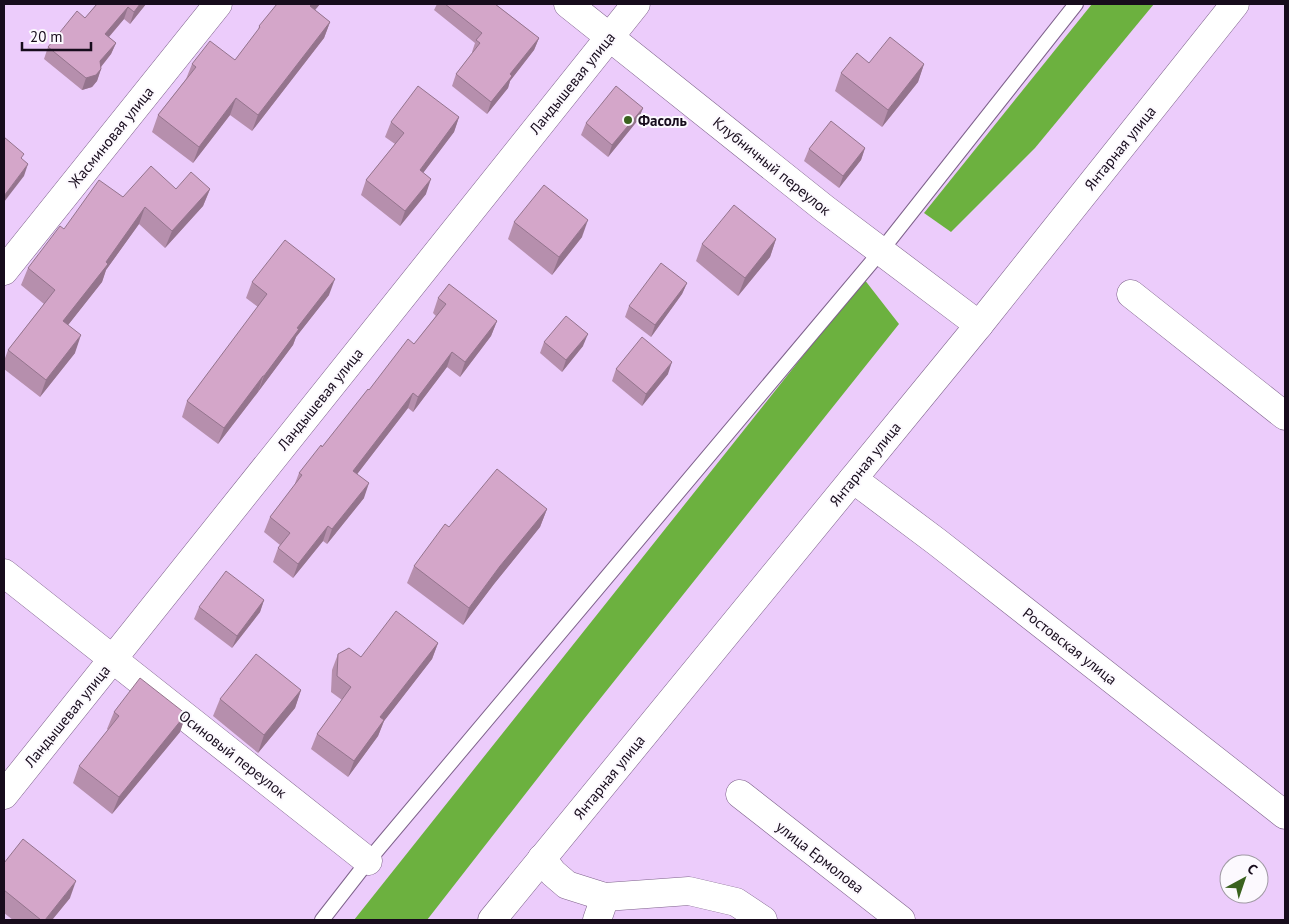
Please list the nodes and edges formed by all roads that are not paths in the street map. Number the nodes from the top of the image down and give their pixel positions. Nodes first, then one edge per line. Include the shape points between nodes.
1 (218, 4) edge
2 (568, 4) edge
3 (636, 4) edge
4 (1076, 4) edge
5 (1235, 4) edge
6 (610, 36) junction
7 (881, 251) junction
8 (4, 271) edge
9 (1131, 294) dead end
10 (979, 325) junction
11 (1285, 416) edge
12 (853, 479) junction
13 (4, 573) edge
14 (113, 658) junction
15 (740, 794) dead end
16 (4, 795) edge
17 (1285, 815) edge
18 (542, 858) junction
19 (368, 861) junction
20 (601, 909) edge
21 (322, 920) edge
22 (492, 920) edge
23 (763, 920) edge
24 (901, 920) edge

1 - 8 street, Жасминовая улица
2 - 6 street, Клубничный переулок
3 - 6 street, Ландышевая улица
4 - 7 lane
5 - 10 street, Янтарная улица
6 - 7 street, Клубничный переулок
6 - 14 street, Ландышевая улица
7 - 10 street, Клубничный переулок
7 - 19 lane
9 - 11 street
10 - 12 street, Янтарная улица
12 - 17 street, Ростовская улица
12 - 18 street, Янтарная улица
13 - 14 street, Осиновый переулок
14 - 16 street, Ландышевая улица
14 - 19 street, Осиновый переулок
15 - 24 street, улица Ермолова
18 - 20 street via 553,873
18 - 22 street, Янтарная улица
19 - 21 lane
20 - 23 street via 688,891 736,902

